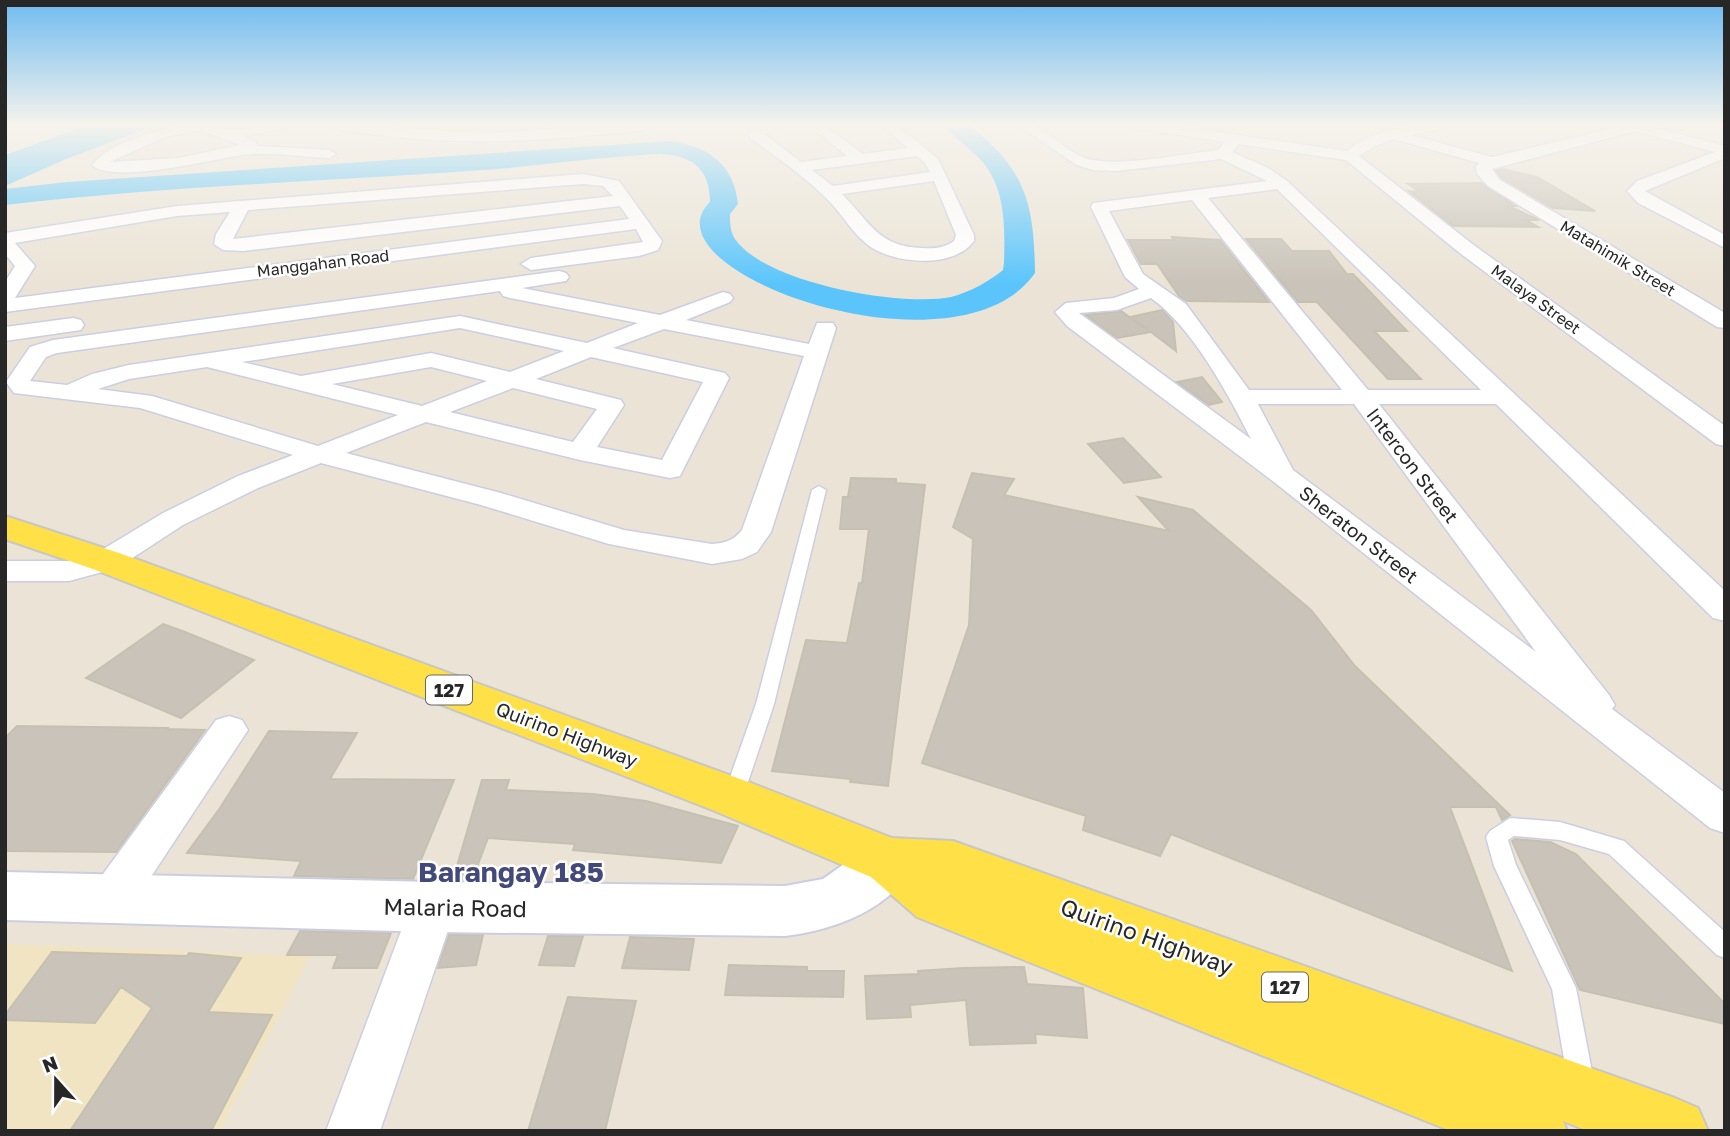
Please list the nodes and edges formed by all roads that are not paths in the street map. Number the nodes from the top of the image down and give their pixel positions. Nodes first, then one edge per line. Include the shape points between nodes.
1 (810, 177) edge
2 (932, 177) edge
3 (939, 177) edge
4 (1271, 177) edge
5 (1376, 177) edge
6 (1488, 177) edge
7 (1660, 177) edge
8 (1281, 184) junction
9 (830, 191) junction
10 (1197, 195) junction
11 (625, 200) junction
12 (243, 205) junction
13 (329, 217) junction
14 (640, 223) junction
15 (5, 240) edge
16 (1725, 243) edge
17 (559, 277) dead end
18 (486, 287) junction
19 (1154, 290) junction
20 (5, 298) edge
21 (723, 298) dead end
22 (5, 306) edge
23 (661, 321) junction
24 (1725, 322) edge
25 (5, 334) edge
26 (586, 350) junction
27 (206, 360) junction
28 (508, 379) junction
29 (295, 382) junction
30 (72, 393) junction
31 (1360, 396) junction
32 (1242, 397) junction
33 (1504, 397) junction
34 (421, 413) junction
35 (1725, 438) edge
36 (580, 452) junction
37 (317, 454) junction
38 (1284, 476) junction
39 (819, 490) dead end
40 (5, 527) edge
41 (106, 561) junction
42 (5, 571) edge
43 (1725, 610) edge
44 (229, 730) dead end
45 (1623, 739) junction
46 (733, 797) junction
47 (1725, 816) edge
48 (890, 861) junction
49 (5, 896) edge
50 (111, 899) junction
51 (433, 907) junction
52 (1725, 947) edge
53 (1552, 1121) edge
54 (353, 1131) edge
55 (1675, 1131) edge

1 - 9 street
2 - 9 street
3 - 9 street via 965,241 933,254 897,253 876,244
4 - 8 street
5 - 35 street, Malaya Street via 1468,250
6 - 24 street, Matahimik Street
7 - 16 street via 1635,191
8 - 10 street
8 - 33 street
10 - 19 street via 1098,207 1135,277
10 - 31 street, Intercon Street
11 - 13 street
11 - 13 street via 606,181 583,179
11 - 14 street
12 - 13 street
12 - 13 street via 223,244 243,245
12 - 15 street via 130,218
14 - 22 street, Manggahan Road
14 - 25 street via 653,241 639,250
15 - 20 street via 25,266
17 - 18 street
18 - 23 street
18 - 30 street via 53,346 38,352 18,382 23,388
19 - 32 street via 1178,308
19 - 38 street, Sheraton Street via 1117,304 1073,307 1066,312
21 - 23 street
23 - 26 street
23 - 37 street via 821,340 756,532 746,545 731,552 688,552 620,538
26 - 27 street via 460,322
26 - 28 street
26 - 36 street via 717,378 670,470
27 - 29 street
27 - 30 street via 114,375
28 - 29 street via 431,360
28 - 34 street
28 - 36 street via 612,405
29 - 34 street
30 - 37 street via 143,401
31 - 32 street
31 - 33 street
31 - 45 street, Intercon Street
32 - 38 street
33 - 43 street
34 - 36 street
34 - 37 street
37 - 41 street via 206,501
38 - 45 street, Sheraton Street
39 - 46 lane via 765,704
40 - 41 main road, Quirino Highway / 127
41 - 42 street via 69,571
41 - 46 main road, Quirino Highway / 127
44 - 50 street
45 - 47 street, Sheraton Street
46 - 48 main road, Quirino Highway / 127
48 - 51 main road, Malaria Road via 850,895 807,909
48 - 53 main road, Quirino Highway / 127 via 936,900
48 - 53 main road, Quirino Highway / 127 via 953,864 1495,1065
49 - 50 main road, Malaria Road
50 - 51 main road, Malaria Road
51 - 54 street
52 - 53 lane via 1616,847 1531,828 1510,827 1497,837 1505,866 1564,988
53 - 55 main road, Quirino Highway / 127

